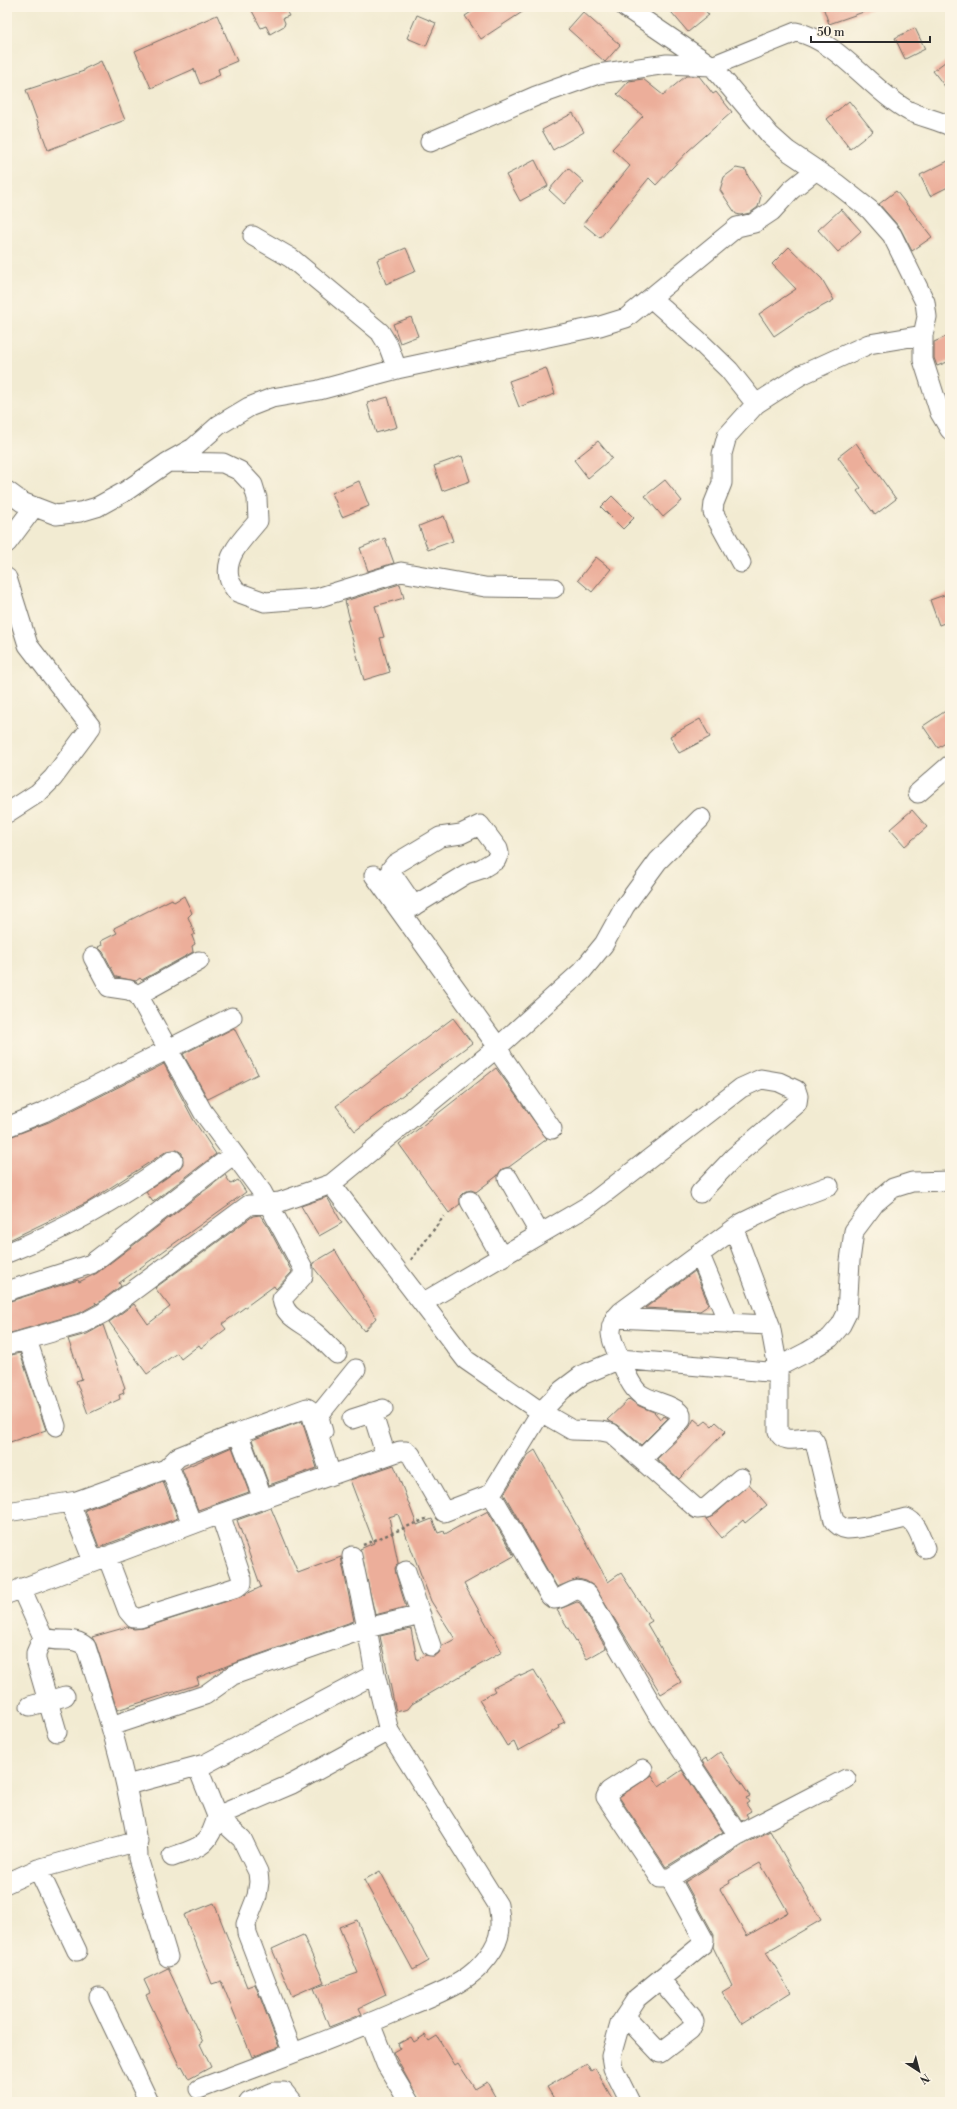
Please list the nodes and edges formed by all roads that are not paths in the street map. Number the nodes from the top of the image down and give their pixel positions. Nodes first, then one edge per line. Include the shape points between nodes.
1 (625, 7) edge
2 (649, 13) edge
3 (712, 66) junction
4 (950, 126) edge
5 (430, 142) dead end
6 (816, 170) junction
7 (253, 236) dead end
8 (651, 298) junction
9 (923, 335) junction
10 (397, 369) junction
11 (756, 404) junction
12 (950, 430) edge
13 (168, 462) junction
14 (7, 490) edge
15 (34, 507) junction
16 (7, 543) edge
17 (741, 563) dead end
18 (7, 578) edge
19 (554, 588) dead end
20 (950, 765) edge
21 (918, 793) dead end
22 (7, 812) edge
23 (701, 818) dead end
24 (374, 875) dead end
25 (408, 909) junction
26 (93, 957) dead end
27 (199, 961) dead end
28 (138, 996) junction
29 (232, 1017) dead end
30 (498, 1047) junction
31 (168, 1049) junction
32 (7, 1127) edge
33 (552, 1129) dead end
34 (234, 1154) junction
35 (173, 1160) dead end
36 (508, 1178) dead end
37 (950, 1181) edge
38 (332, 1184) junction
39 (829, 1186) dead end
40 (700, 1193) dead end
41 (470, 1201) dead end
42 (267, 1203) junction
43 (734, 1229) junction
44 (540, 1234) junction
45 (7, 1253) edge
46 (700, 1253) junction
47 (502, 1258) junction
48 (7, 1291) edge
49 (424, 1302) junction
50 (615, 1318) junction
51 (729, 1324) junction
52 (770, 1325) junction
53 (26, 1340) junction
54 (7, 1345) edge
55 (337, 1354) dead end
56 (620, 1359) junction
57 (778, 1368) junction
58 (356, 1369) dead end
59 (541, 1412) junction
60 (352, 1419) dead end
61 (56, 1426) dead end
62 (238, 1433) junction
63 (386, 1456) junction
64 (642, 1459) junction
65 (169, 1466) junction
66 (334, 1474) junction
67 (741, 1478) dead end
68 (491, 1494) junction
69 (263, 1499) junction
70 (70, 1503) junction
71 (7, 1512) edge
72 (220, 1514) junction
73 (192, 1524) junction
74 (925, 1548) dead end
75 (352, 1556) road end
76 (100, 1559) junction
77 (406, 1571) dead end
78 (12, 1588) edge
79 (421, 1615) junction
80 (368, 1628) junction
81 (43, 1637) junction
82 (431, 1646) dead end
83 (375, 1674) junction
84 (56, 1698) junction
85 (30, 1706) dead end
86 (111, 1726) junction
87 (389, 1730) junction
88 (57, 1732) dead end
89 (196, 1766) junction
90 (643, 1769) dead end
91 (846, 1779) dead end
92 (126, 1785) junction
93 (217, 1816) junction
94 (738, 1835) junction
95 (138, 1841) junction
96 (172, 1857) dead end
97 (38, 1869) junction
98 (670, 1878) junction
99 (7, 1883) edge
100 (77, 1951) dead end
101 (168, 1957) dead end
102 (660, 1979) junction
103 (99, 1997) dead end
104 (625, 2016) junction
105 (370, 2023) junction
106 (293, 2053) junction
107 (199, 2089) dead end
108 (149, 2102) edge
109 (249, 2102) edge
110 (292, 2102) edge
111 (408, 2102) edge
112 (630, 2102) edge

1 - 2 street
2 - 3 street
3 - 4 street via 796,32 809,34 909,111
3 - 5 street via 667,64 598,74 529,99
3 - 6 street via 770,135
6 - 8 street via 754,224 737,226
6 - 9 street via 870,210 892,235 925,302 927,317
7 - 10 street via 291,258 380,332
8 - 10 street via 626,318 600,326
8 - 11 street via 729,370
9 - 11 street via 869,344 801,375
9 - 12 street via 923,360 940,413
10 - 13 street via 320,390 272,398 219,425 193,448
11 - 17 street via 728,436 722,454 722,483 713,512
13 - 15 street via 126,491 97,507 56,515
13 - 19 street via 223,463 240,471 253,485 257,498 258,521 232,553 229,578 237,592 265,602 317,598 401,572 486,587
14 - 15 street via 22,502
15 - 16 street
18 - 22 street via 28,645 91,727 53,778 38,793
20 - 21 street
23 - 30 street via 658,861 625,906 604,944 582,971
24 - 25 street
25 - 25 street via 466,874 481,870 496,860 498,849 480,825 462,834 440,837 395,864 391,869 392,874
25 - 30 street
26 - 28 street via 109,987 129,990
27 - 28 street
28 - 31 street
29 - 31 street
30 - 33 street
30 - 38 street
31 - 32 street via 44,1112
31 - 34 street via 203,1112
34 - 42 street
34 - 48 street via 91,1264
35 - 45 street via 100,1209 35,1242
36 - 44 street
37 - 57 street via 912,1182 893,1188 875,1203 854,1231 848,1313 841,1325 830,1338
38 - 42 street via 280,1202
38 - 49 street
39 - 43 street via 781,1204
40 - 44 street via 734,1157 797,1103 796,1090 779,1082 761,1079 741,1088 588,1206
41 - 47 street
42 - 53 street via 249,1205 103,1313 84,1323
42 - 55 street via 304,1272 282,1299 283,1306 294,1319 313,1331
43 - 46 street
43 - 52 street
44 - 47 street
46 - 50 street
46 - 51 street
47 - 49 street
49 - 59 street via 466,1360
50 - 51 street
50 - 56 street via 610,1336
51 - 52 street
52 - 57 street
53 - 54 street
53 - 61 street
56 - 57 street via 758,1372
56 - 59 street via 582,1375 562,1390
56 - 64 street via 639,1394 651,1401 674,1408 681,1415 681,1420
57 - 74 street via 780,1437 812,1438 815,1442 834,1521 839,1527 846,1529 906,1518 915,1525
58 - 66 street via 322,1410 320,1417
59 - 64 street via 572,1430 611,1433
59 - 68 street
60 - 63 street via 378,1411
62 - 65 street via 178,1457
62 - 66 street via 308,1408
62 - 69 street
63 - 66 street
63 - 68 street via 400,1451 406,1451 411,1455 444,1512
64 - 67 street via 697,1509 706,1508
65 - 70 street
65 - 73 street
66 - 69 street
68 - 94 street via 550,1596 554,1600 561,1599 574,1590 582,1590 588,1595 655,1710
69 - 72 street
70 - 71 street
70 - 76 street
72 - 73 street
72 - 76 street via 242,1579 237,1587 134,1618
73 - 76 street
75 - 80 street
76 - 78 street
77 - 79 street
78 - 81 street
79 - 80 street
79 - 82 street
80 - 83 street
80 - 86 street via 233,1675 205,1695
81 - 84 street via 36,1653 36,1660
81 - 86 street via 50,1640 75,1640 86,1647
83 - 87 street
83 - 89 street via 205,1764
84 - 85 street
84 - 88 street
86 - 92 street
87 - 93 street via 292,1784
87 - 105 street via 498,1905 502,1924 496,1945 482,1964 464,1980
89 - 92 street
89 - 93 street
90 - 98 street via 609,1791 606,1797 657,1875 660,1878
91 - 94 street
92 - 95 street
93 - 96 street via 207,1841 198,1849
93 - 106 street via 242,1839 258,1872 257,1896 246,1924 247,1933
94 - 98 street
95 - 97 street
95 - 101 street via 138,1858
97 - 99 street
97 - 100 street
98 - 102 street via 704,1940 703,1944
102 - 104 street via 637,1998
102 - 104 street via 692,2017 694,2022 690,2030 660,2053
103 - 108 street
104 - 112 street via 613,2042 610,2056 613,2068
105 - 106 street
105 - 111 street via 386,2064
106 - 107 street
109 - 110 street via 274,2092 284,2092

